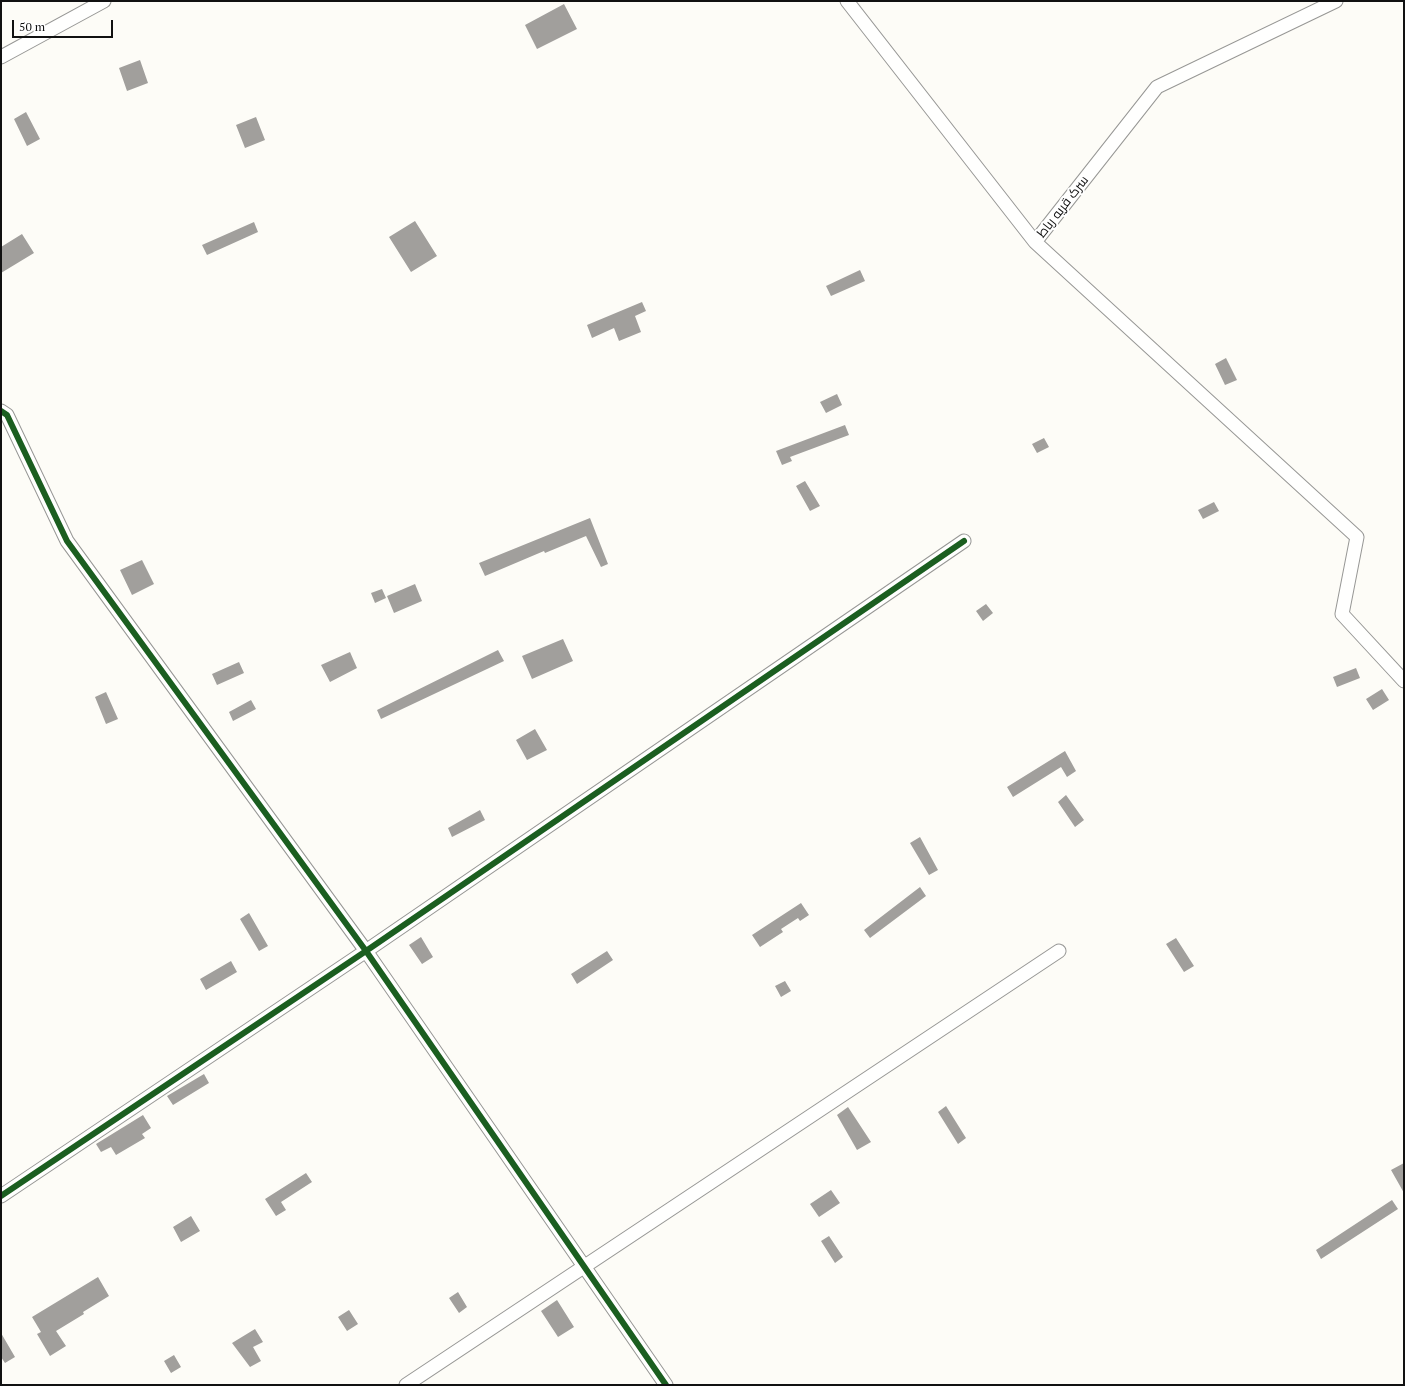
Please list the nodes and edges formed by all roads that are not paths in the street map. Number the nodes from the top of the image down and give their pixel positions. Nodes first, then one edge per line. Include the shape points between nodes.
1 (104, 1) edge
2 (847, 1) edge
3 (1336, 1) edge
4 (1, 57) edge
5 (1035, 242) junction
6 (1, 411) edge
7 (964, 541) dead end
8 (1404, 681) edge
9 (366, 951) junction
10 (1059, 951) dead end
11 (1, 1196) edge
12 (585, 1267) junction
13 (406, 1385) edge
14 (666, 1385) edge

1 - 4 street
2 - 5 street, سرک قریه رباط
3 - 5 street, سرک قریه رباط via 1156,87
5 - 8 street via 1357,537 1342,614
6 - 9 street via 7,415 67,541
7 - 9 street
9 - 11 street
9 - 12 street
10 - 12 street
12 - 13 street
12 - 14 street

